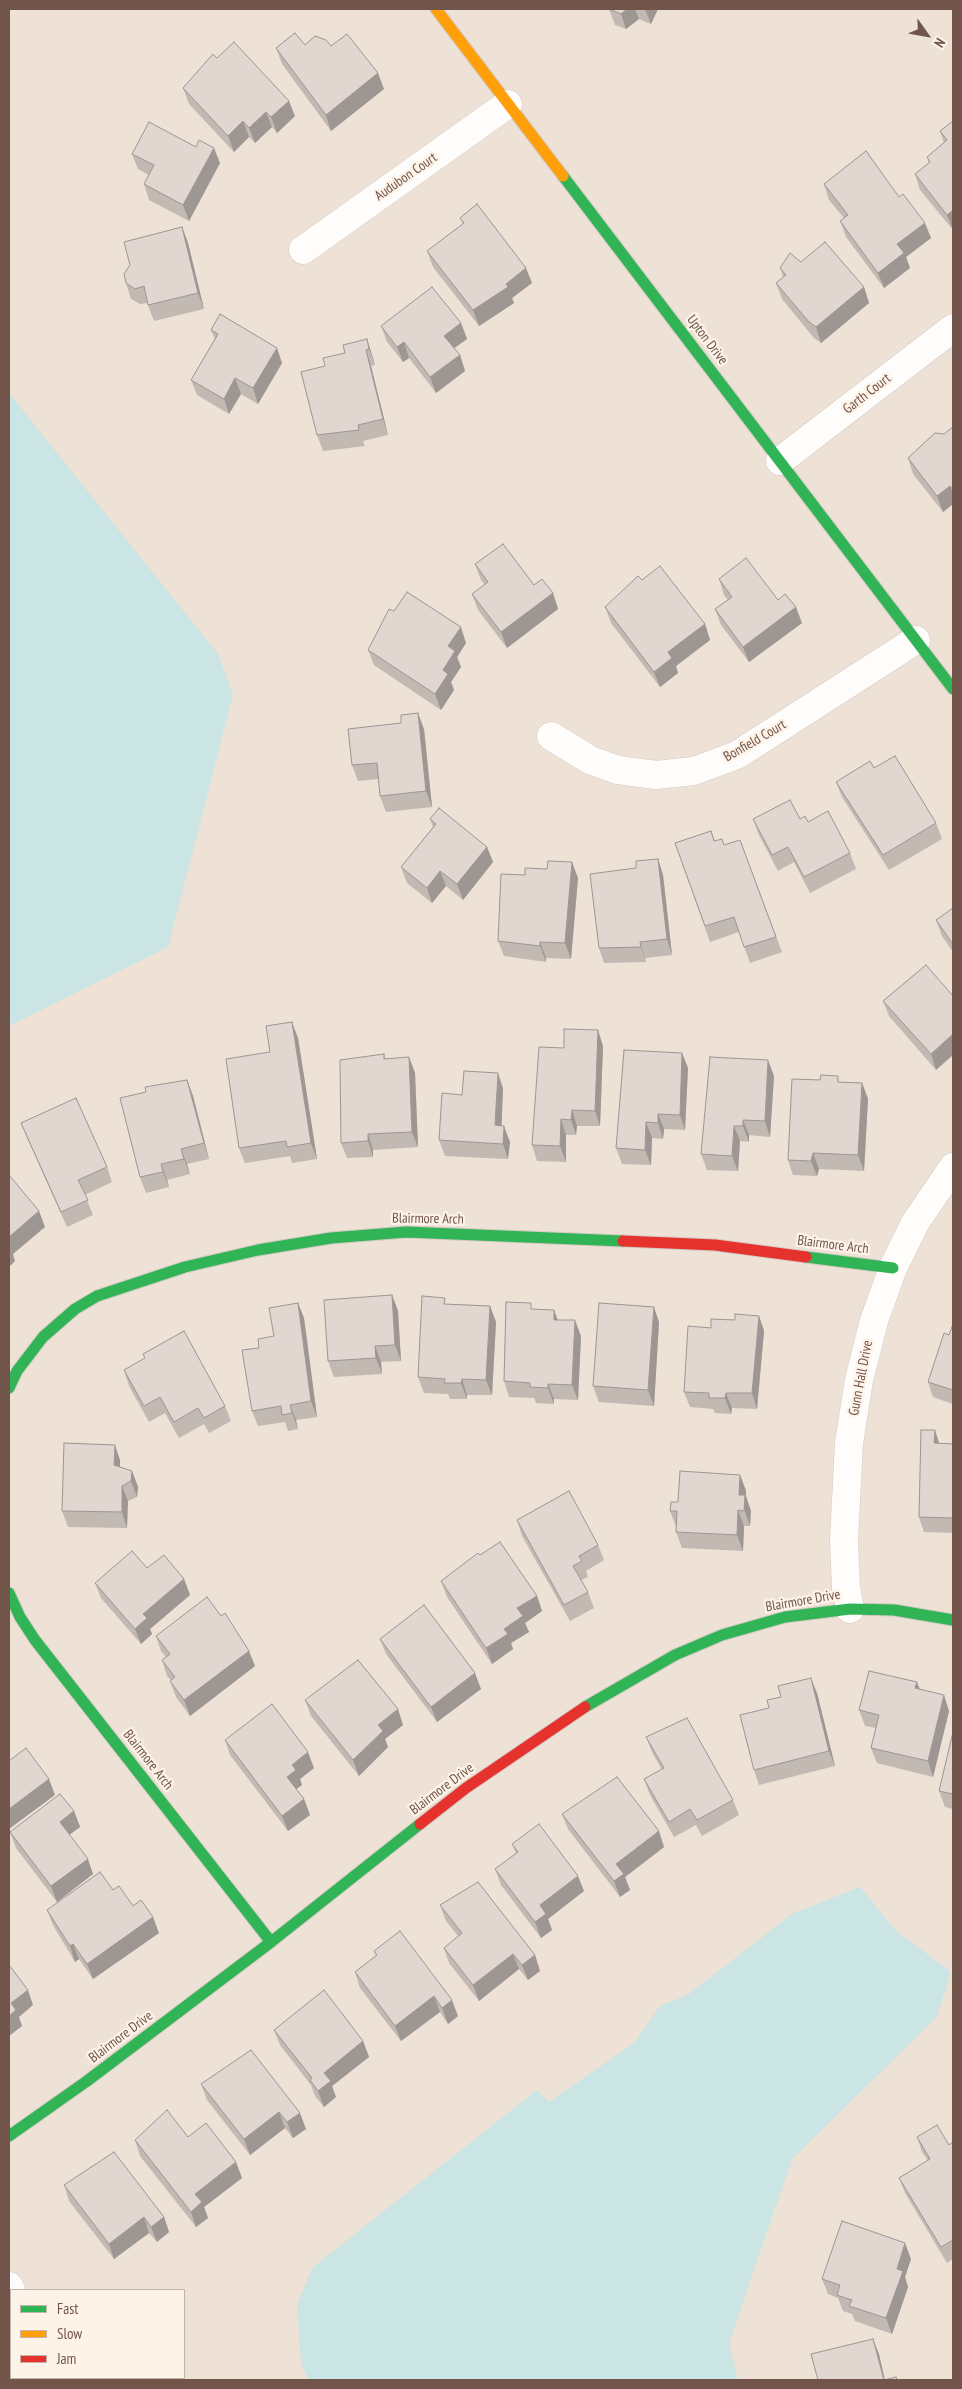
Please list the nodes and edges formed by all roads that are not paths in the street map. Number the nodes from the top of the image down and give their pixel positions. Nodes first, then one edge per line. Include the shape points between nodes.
1 (436, 9) edge
2 (508, 104) junction
3 (303, 250) dead end
4 (953, 328) edge
5 (780, 461) junction
6 (916, 640) junction
7 (953, 689) edge
8 (552, 736) dead end
9 (953, 1167) edge
10 (893, 1268) junction
11 (9, 1388) edge
12 (9, 1593) edge
13 (850, 1609) junction
14 (953, 1620) edge
15 (270, 1942) junction
16 (9, 2136) edge

1 - 2 street, Upton Drive
2 - 3 street, Audubon Court
2 - 5 street, Upton Drive
4 - 5 street, Garth Court
5 - 6 street, Upton Drive
6 - 7 street, Upton Drive
6 - 8 street, Bonfield Court via 737,755 694,771 656,775 618,770 590,760
9 - 10 street, Gunn Hall Drive via 915,1223
10 - 11 street, Blairmore Arch via 715,1245 406,1232 331,1238 185,1267 97,1296 75,1309 43,1338 17,1371
10 - 13 street, Gunn Hall Drive via 863,1363 849,1443 844,1540
12 - 15 street, Blairmore Arch via 35,1640
13 - 14 street, Blairmore Drive via 894,1610
13 - 15 street, Blairmore Drive via 785,1617 722,1634 675,1655 568,1718 466,1788
15 - 16 street, Blairmore Drive

